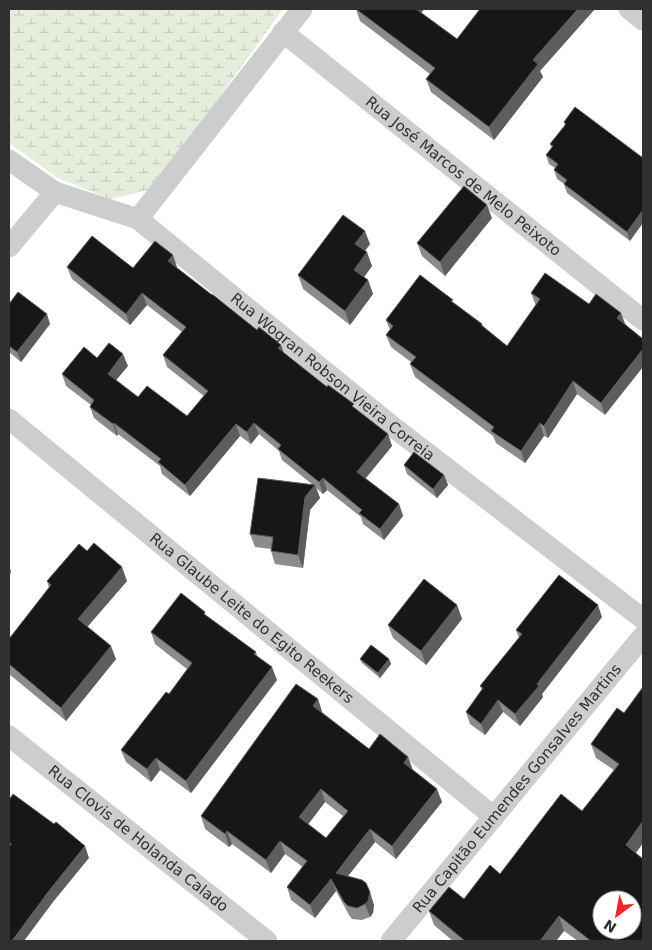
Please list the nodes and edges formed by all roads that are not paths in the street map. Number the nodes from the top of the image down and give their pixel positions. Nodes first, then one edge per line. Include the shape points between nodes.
1 (302, 9) edge
2 (629, 9) edge
3 (643, 20) edge
4 (284, 32) junction
5 (9, 160) edge
6 (55, 192) junction
7 (138, 219) junction
8 (9, 247) edge
9 (643, 320) edge
10 (9, 419) edge
11 (643, 619) edge
12 (643, 636) edge
13 (9, 736) edge
14 (494, 818) junction
15 (267, 941) edge
16 (391, 941) edge

1 - 4 street
2 - 3 street
4 - 7 street
4 - 9 street, Rua José Marcos de Melo Peixoto
5 - 6 street, Rua Wogran Robson Vieira Correia
6 - 7 street, Rua Wogran Robson Vieira Correia
6 - 8 street
7 - 11 street, Rua Wogran Robson Vieira Correia via 388,424
10 - 14 street, Rua Glaube Leite do Egito Reekers
12 - 14 street, Rua Capitão Eumendes Gonsalves Martins
13 - 15 street, Rua Clovis de Holanda Calado
14 - 16 street, Rua Capitão Eumendes Gonsalves Martins

